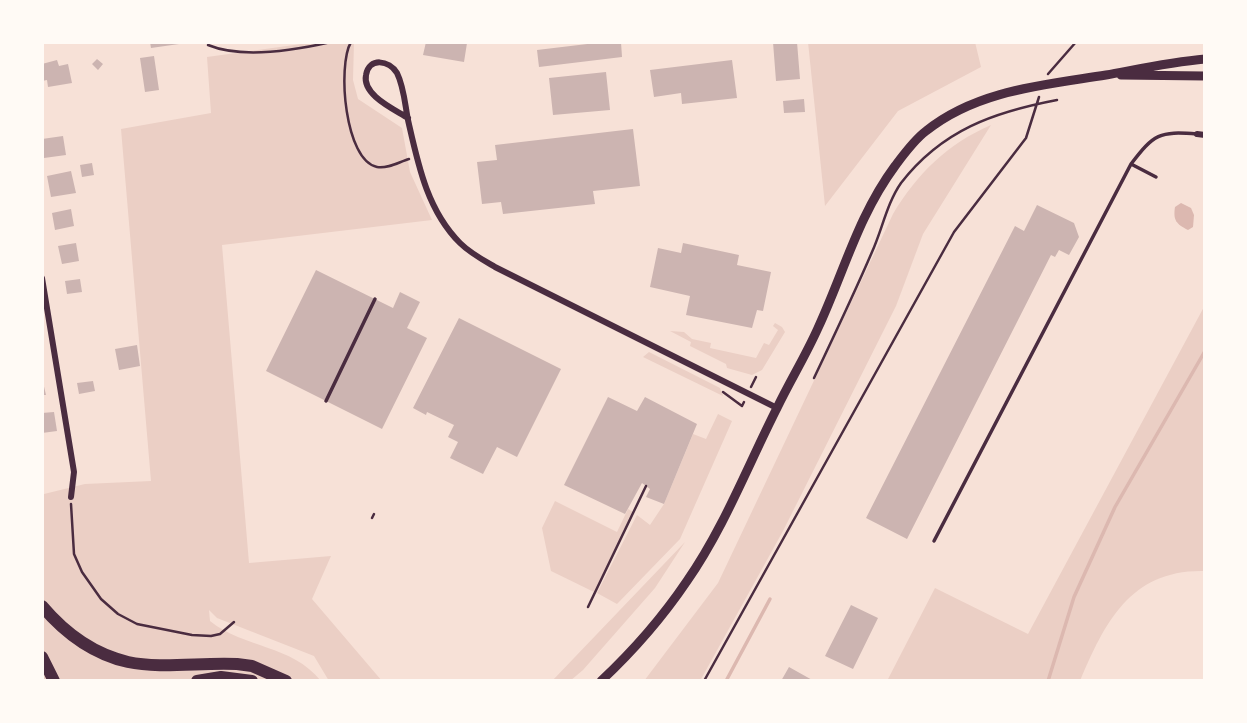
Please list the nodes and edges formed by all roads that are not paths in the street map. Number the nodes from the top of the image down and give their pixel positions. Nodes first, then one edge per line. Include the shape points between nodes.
1 (1205, 59) edge
2 (1109, 74) junction
3 (1205, 76) edge
4 (408, 118) junction
5 (1201, 135) edge
6 (1131, 164) junction
7 (1156, 177) dead end
8 (42, 278) edge
9 (375, 299) dead end
10 (326, 401) dead end
11 (777, 408) junction
12 (71, 497) road end
13 (934, 541) dead end
14 (42, 606) edge
15 (42, 657) edge
16 (54, 681) edge
17 (197, 681) edge
18 (252, 681) edge
19 (286, 681) edge
20 (601, 681) edge

1 - 2 main road
2 - 3 main road
2 - 11 main road via 982,100 926,131 876,191 817,332
4 - 4 street via 392,66 377,61 369,66 365,82 371,93
4 - 11 street via 430,201 461,244 645,344
5 - 6 lane via 1170,132 1159,136 1148,141
6 - 7 lane
6 - 13 lane
8 - 12 street via 74,472
9 - 10 lane
11 - 20 main road via 688,580
14 - 19 highway via 73,637 128,662 237,664
15 - 16 highway
17 - 18 highway via 221,677

